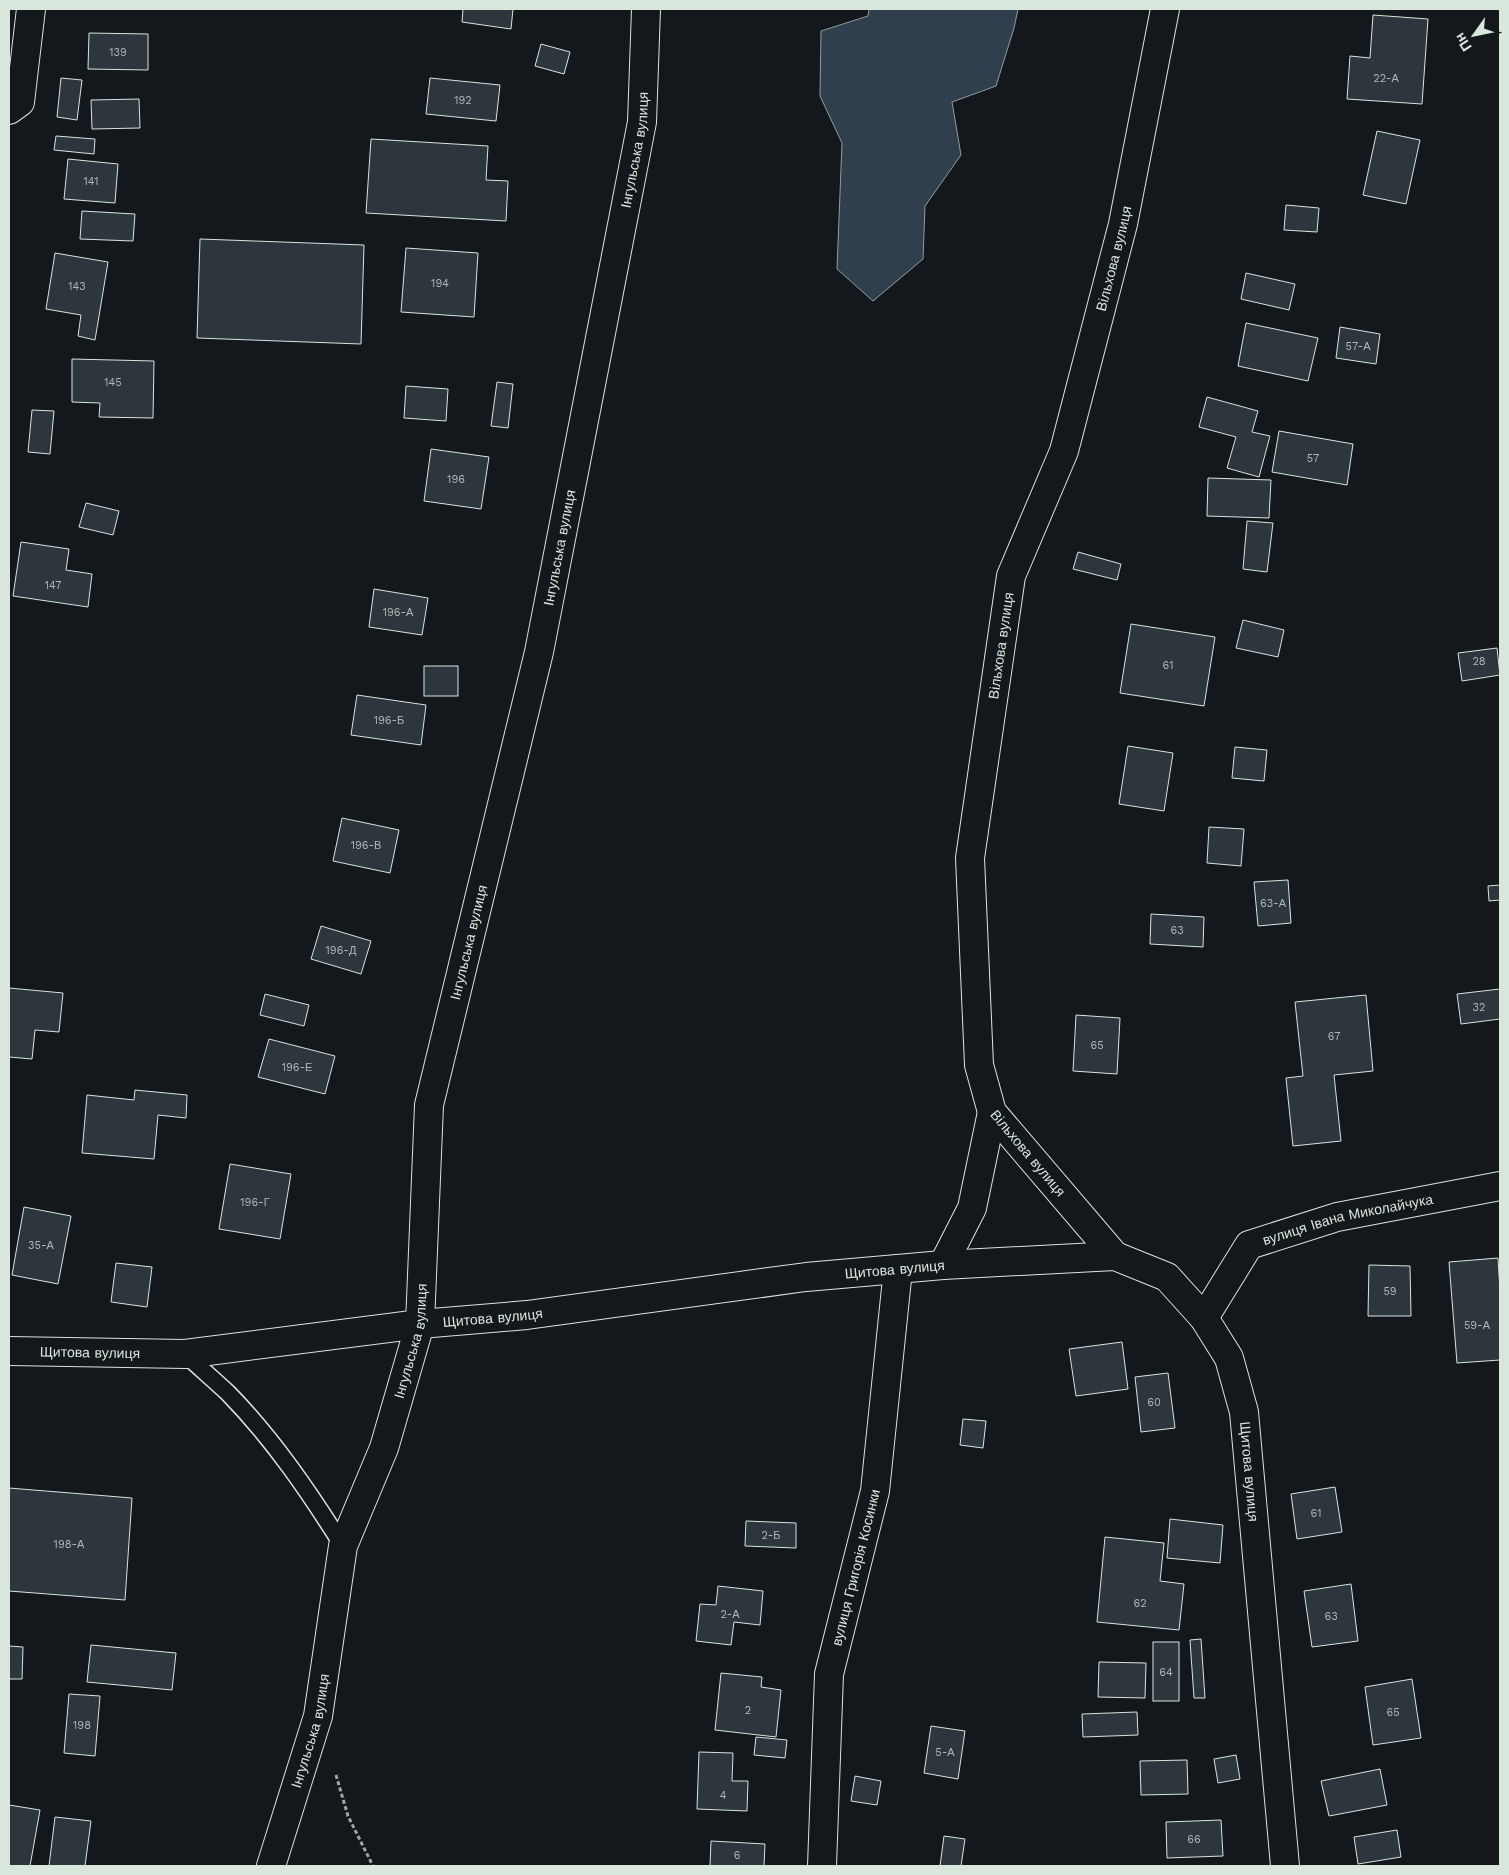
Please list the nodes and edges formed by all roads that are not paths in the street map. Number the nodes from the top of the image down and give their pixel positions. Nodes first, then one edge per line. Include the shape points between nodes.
1 (31, 9) edge
2 (646, 9) edge
3 (1165, 9) edge
4 (9, 110) edge
5 (992, 1112) junction
6 (1500, 1186) edge
7 (1115, 1256) junction
8 (943, 1265) junction
9 (898, 1269) junction
10 (1204, 1318) junction
11 (420, 1324) junction
12 (9, 1351) edge
13 (185, 1354) junction
14 (343, 1546) junction
15 (271, 1866) edge
16 (822, 1866) edge
17 (1285, 1866) edge

1 - 4 street via 20,102
2 - 11 street, Інгульська вулиця via 642,122 538,652 429,1105
3 - 5 street, Вільхова вулиця via 1123,224 1064,451 1011,576 970,858 978,1065
5 - 7 street, Вільхова вулиця
5 - 8 street via 972,1208
6 - 10 street, вулиця Івана Миколайчука via 1337,1216 1249,1245
7 - 8 street, Щитова вулиця
7 - 10 street, Щитова вулиця via 1168,1278
8 - 9 street, Щитова вулиця
9 - 11 street, Щитова вулиця via 527,1315
9 - 16 street, вулиця Григорія Косинки via 875,1492 829,1674
10 - 17 street, Щитова вулиця via 1229,1358 1244,1412
11 - 13 street, Щитова вулиця
11 - 14 street, Інгульська вулиця via 384,1448
12 - 13 street, Щитова вулиця
13 - 14 lane via 228,1394 271,1442 310,1493
14 - 15 street, Інгульська вулиця via 318,1716

